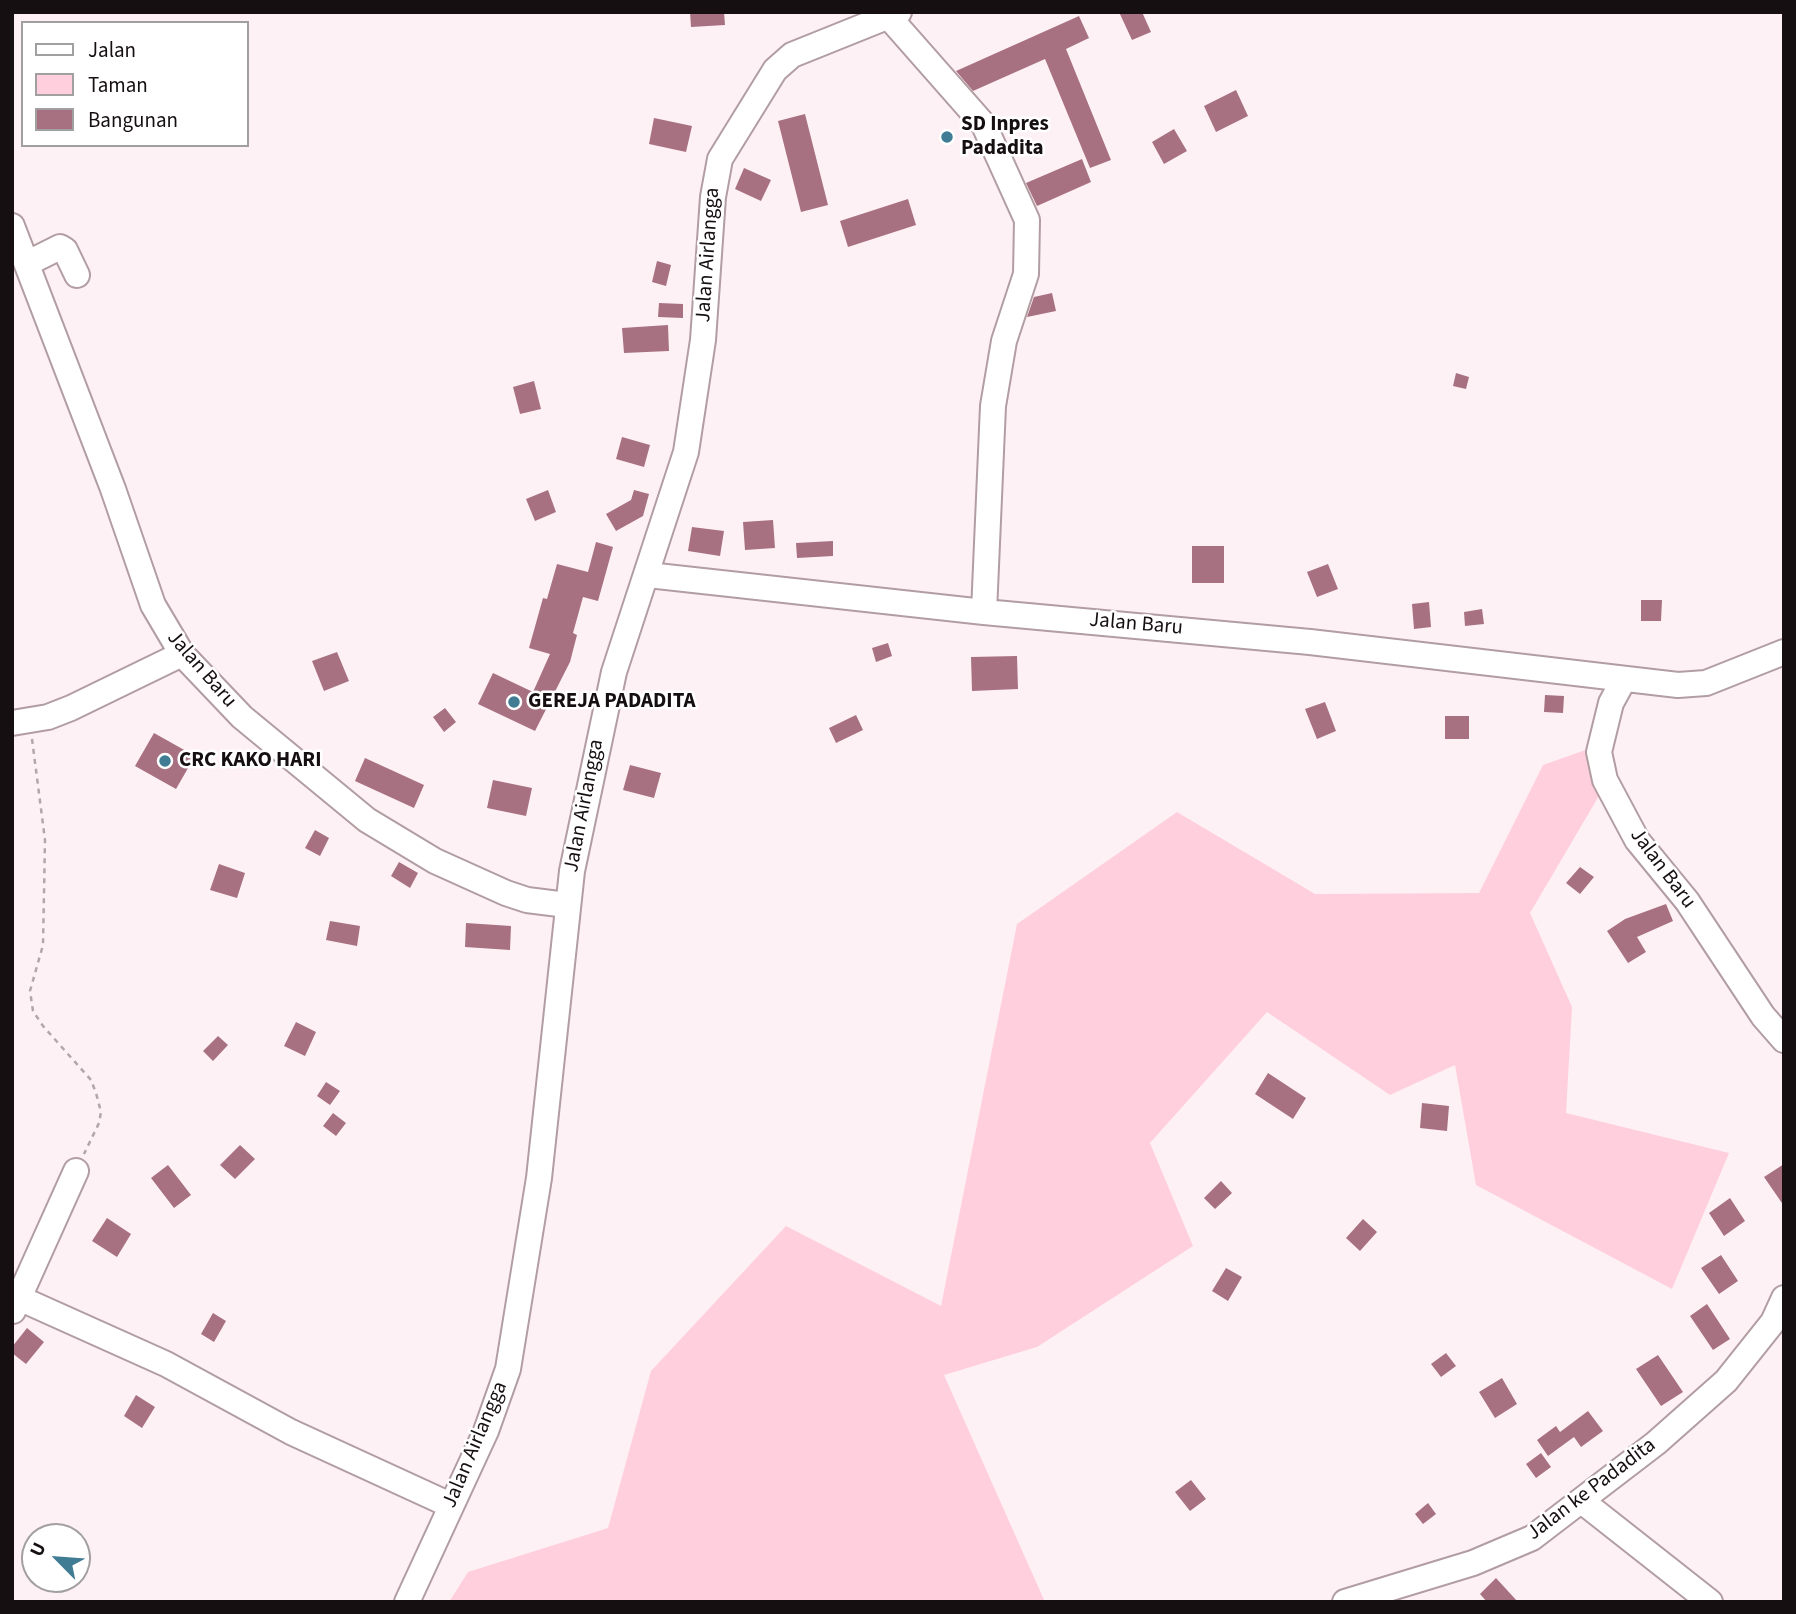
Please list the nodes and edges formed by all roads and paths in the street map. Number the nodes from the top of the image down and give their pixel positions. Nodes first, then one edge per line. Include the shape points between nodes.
1 (893, 14) edge
2 (12, 226) edge
3 (28, 263) junction
4 (77, 275) dead end
5 (648, 575) junction
6 (984, 612) junction
7 (1784, 652) edge
8 (182, 654) junction
9 (1623, 681) junction
10 (20, 723) edge
11 (567, 905) junction
12 (1784, 1040) edge
13 (76, 1171) joint
14 (1784, 1298) edge
15 (15, 1304) edge
16 (1583, 1502) junction
17 (450, 1505) junction
18 (407, 1602) edge
19 (1345, 1602) edge
20 (1710, 1602) edge

1 - 5 street, Jalan Airlangga via 792,55 775,70 720,159 703,340 686,452
1 - 6 street via 984,125 1027,220 1026,275 1004,341 993,406
2 - 3 street, Jalan Baru
3 - 4 street via 62,248
3 - 8 street, Jalan Baru via 153,606
5 - 6 street, Jalan Baru
5 - 11 street, Jalan Airlangga via 608,695
6 - 9 street, Jalan Baru via 1310,642
7 - 9 street, Jalan Baru via 1706,683
8 - 10 street via 71,708
8 - 11 street, Jalan Baru via 242,717 367,820 435,861 506,893
9 - 12 street, Jalan Baru via 1611,703 1600,752 1605,780 1637,840 1687,901
10 - 13 path via 37,758 45,840 43,945 30,991 33,1011 91,1080 100,1112
11 - 17 street, Jalan Airlangga via 548,1111 508,1369 486,1432
13 - 15 street
14 - 16 street, Jalan ke Padadita via 1773,1322 1726,1381
15 - 17 street via 166,1364 291,1432
16 - 19 street, Jalan ke Padadita via 1532,1538 1473,1563
16 - 20 street
17 - 18 street, Jalan Airlangga

